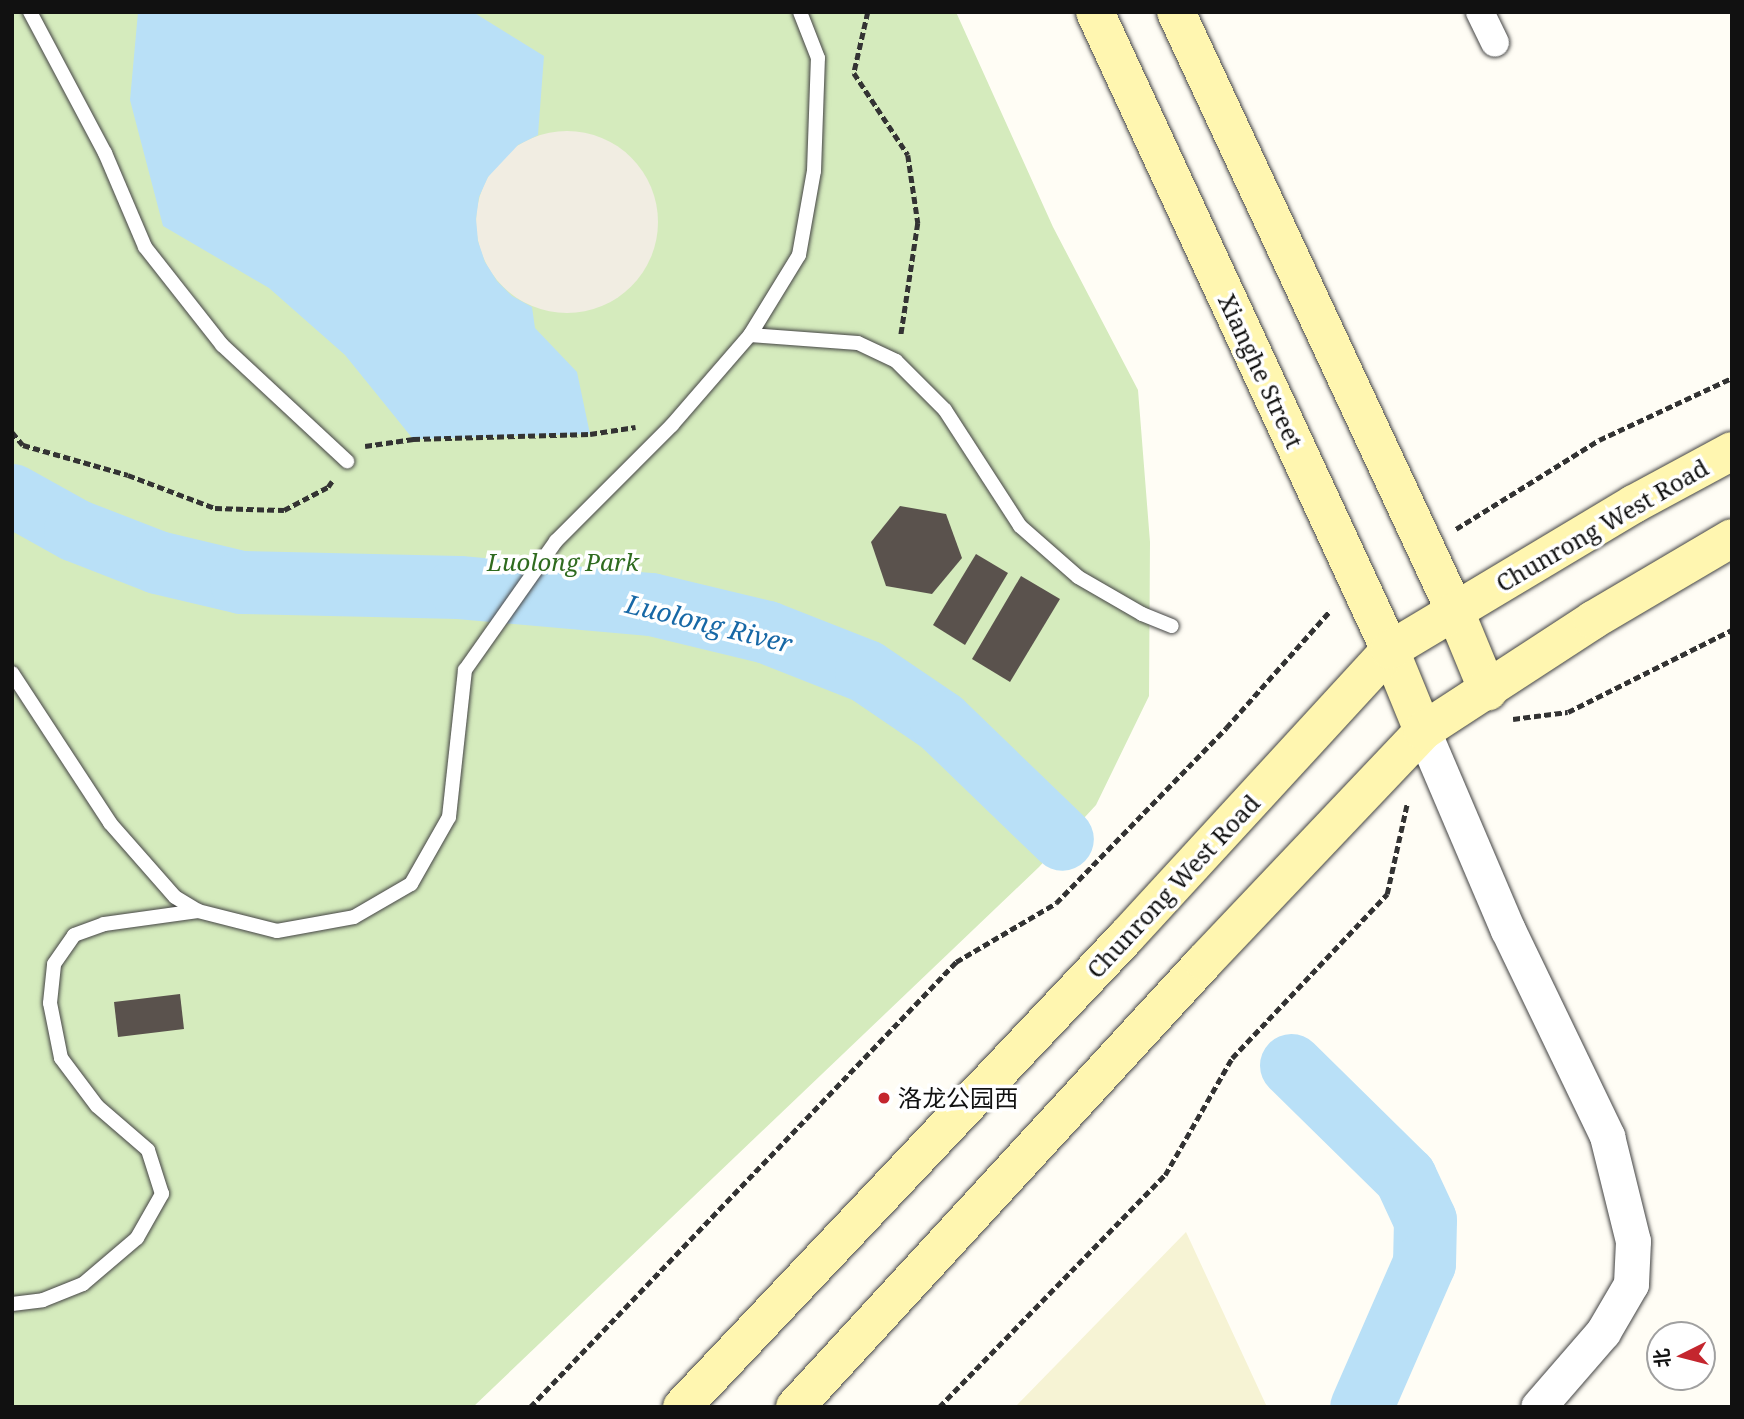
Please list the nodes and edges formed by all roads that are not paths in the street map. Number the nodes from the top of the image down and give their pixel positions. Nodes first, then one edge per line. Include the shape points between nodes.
1 (30, 12) edge
2 (800, 12) edge
3 (1095, 12) edge
4 (1176, 12) edge
5 (1480, 12) edge
6 (1495, 43) dead end
7 (750, 335) junction
8 (1732, 451) edge
9 (347, 461) dead end
10 (1732, 538) edge
11 (1455, 611) junction
12 (1172, 626) dead end
13 (1390, 650) junction
14 (12, 673) edge
15 (1495, 706) junction
16 (1423, 731) junction
17 (198, 911) junction
18 (12, 1304) edge
19 (682, 1407) edge
20 (795, 1407) edge
21 (1538, 1407) edge

1 - 9 lane via 105,153 145,247 222,345
2 - 7 lane via 818,58 814,171 799,255
3 - 13 main road, Xianghe Street
4 - 11 main road
5 - 6 street
7 - 12 lane via 858,343 895,361 945,410 1020,526 1078,577
7 - 17 lane via 672,425 556,541 465,670 449,817 411,884 354,917 277,931
8 - 11 main road, Chunrong West Road
10 - 15 main road via 1593,620
11 - 13 main road, Chunrong West Road
11 - 15 main road
13 - 16 main road, Xianghe Street
13 - 19 main road, Chunrong West Road via 1110,955
14 - 17 lane via 110,823 175,897
15 - 16 main road
16 - 20 main road via 1203,962
16 - 21 street via 1508,930 1607,1136 1633,1241 1631,1284 1603,1332
17 - 18 lane via 104,924 74,935 54,964 50,1003 61,1058 97,1106 148,1150 162,1194 137,1238 83,1284 43,1300

